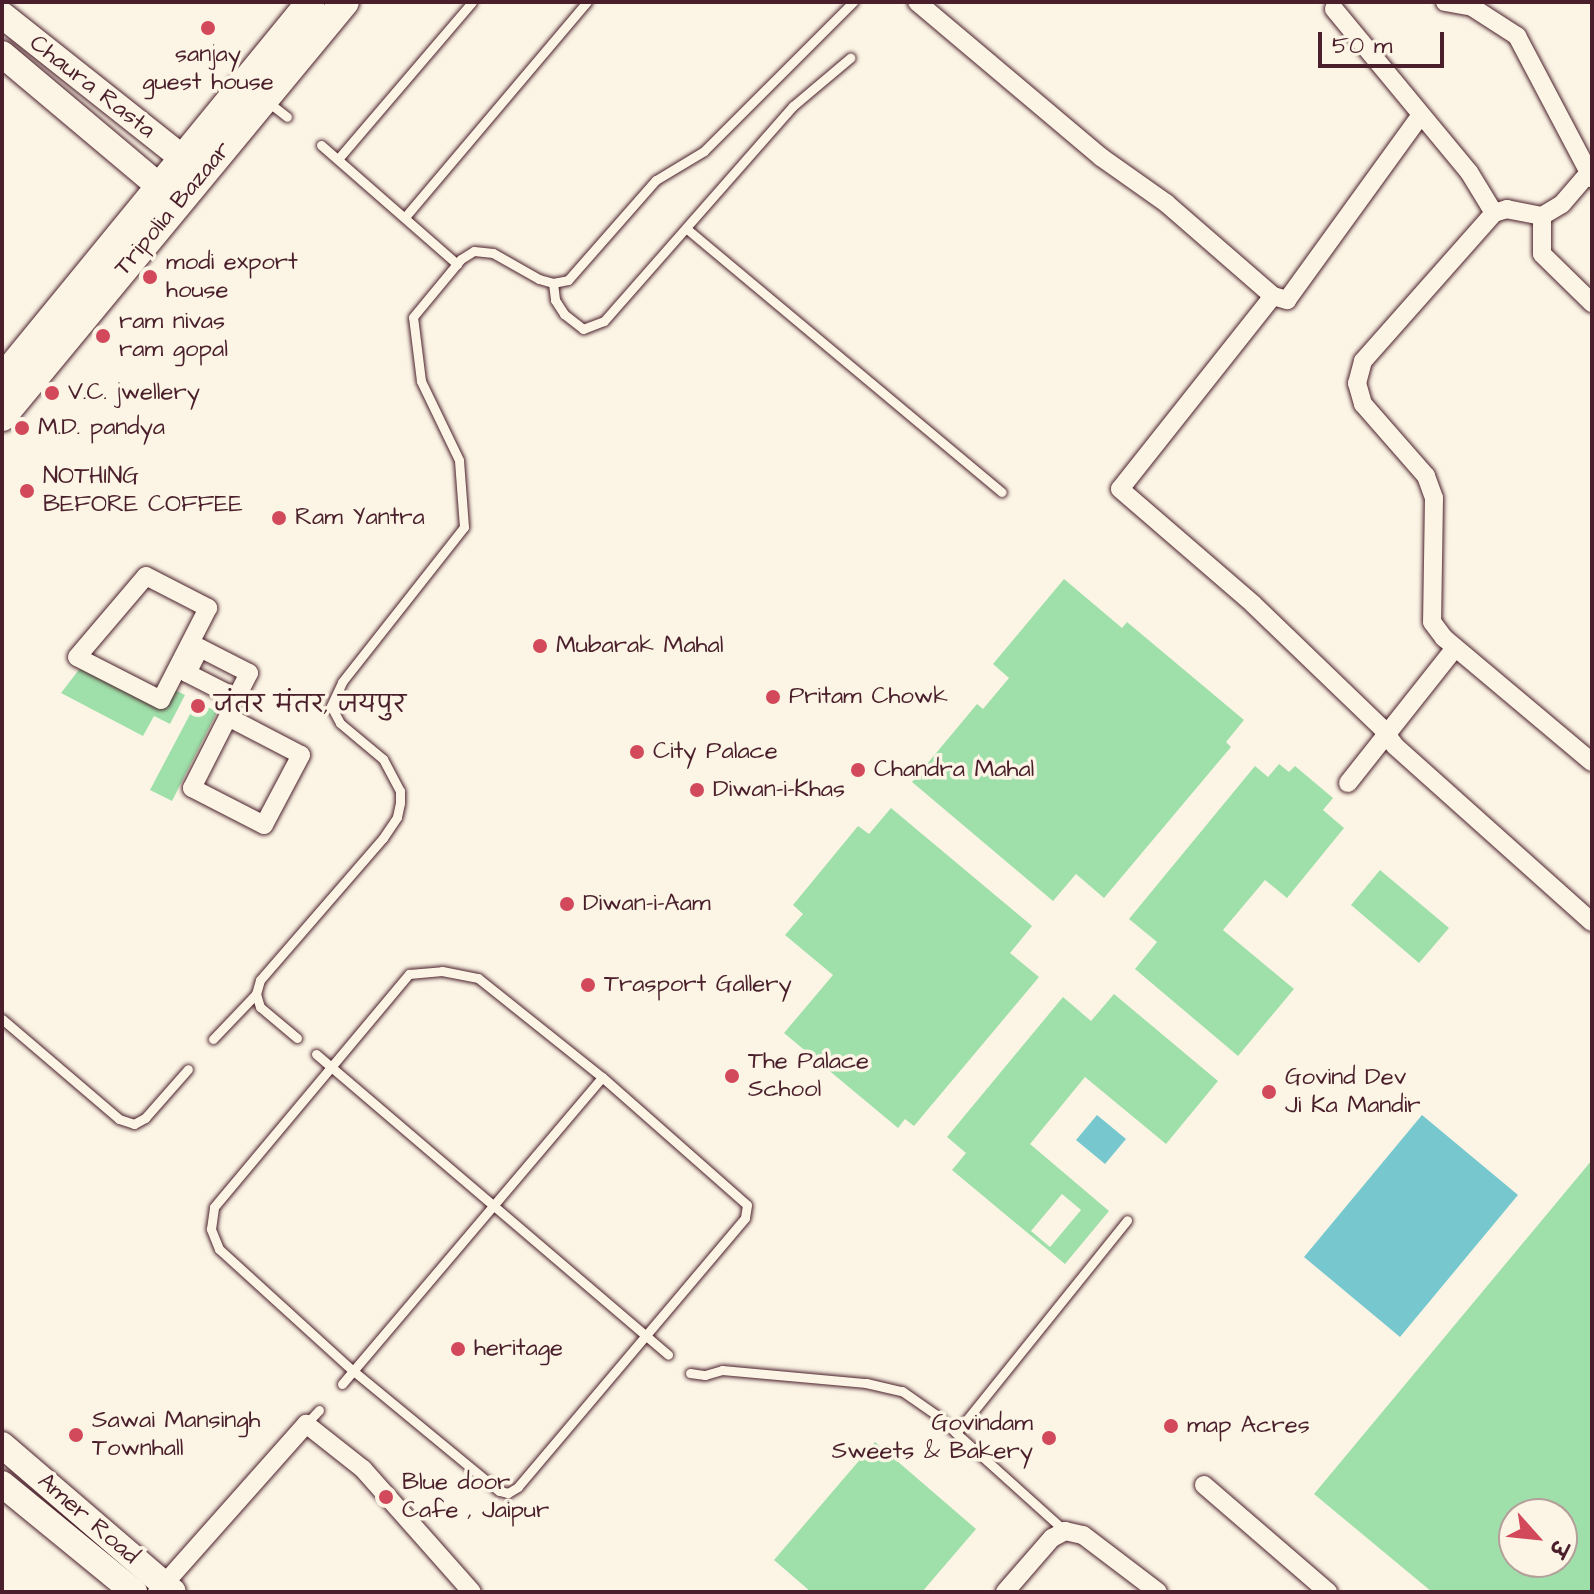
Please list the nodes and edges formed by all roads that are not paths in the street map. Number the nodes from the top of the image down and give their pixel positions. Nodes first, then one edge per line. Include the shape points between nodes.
1 (311, 2) edge
2 (345, 2) edge
3 (472, 2) edge
4 (587, 2) edge
5 (853, 2) edge
6 (917, 2) edge
7 (1445, 2) edge
8 (1334, 9) dead end
9 (2, 15) edge
10 (2, 54) edge
11 (850, 58) dead end
12 (264, 99) junction
13 (1421, 115) junction
14 (287, 117) dead end
15 (321, 145) dead end
16 (338, 159) junction
17 (192, 165) junction
18 (1591, 174) edge
19 (169, 194) junction
20 (1494, 213) junction
21 (1542, 216) junction
22 (405, 217) junction
23 (687, 229) junction
24 (457, 264) junction
25 (553, 283) junction
26 (1273, 296) junction
27 (1592, 303) edge
28 (2, 379) edge
29 (2, 417) edge
30 (1002, 492) dead end
31 (208, 608) joint
32 (1455, 648) junction
33 (1386, 734) junction
34 (301, 755) joint
35 (1592, 762) edge
36 (1348, 783) dead end
37 (1592, 922) edge
38 (256, 994) junction
39 (2, 1019) edge
40 (297, 1038) dead end
41 (213, 1039) dead end
42 (316, 1054) dead end
43 (332, 1067) junction
44 (188, 1069) dead end
45 (602, 1077) junction
46 (494, 1205) junction
47 (1127, 1220) dead end
48 (644, 1335) junction
49 (668, 1355) dead end
50 (352, 1370) junction
51 (690, 1373) dead end
52 (342, 1384) dead end
53 (956, 1433) junction
54 (2, 1445) edge
55 (2, 1484) edge
56 (1204, 1485) dead end
57 (1065, 1531) junction
58 (165, 1589) edge
59 (134, 1592) edge
60 (472, 1592) edge
61 (1005, 1592) edge
62 (1158, 1592) edge
63 (1328, 1592) edge

1 - 17 main road, Tripolia Bazaar
2 - 12 main road, Tripolia Bazaar
3 - 16 lane
4 - 22 lane
5 - 25 lane via 704,151 656,180 568,280
6 - 26 street
7 - 18 street via 1472,7 1517,36
8 - 13 street
9 - 17 street, Chaura Rasta
10 - 19 street, Chaura Rasta
11 - 23 lane via 793,106
12 - 14 lane
12 - 17 main road, Tripolia Bazaar
13 - 20 street via 1469,172
13 - 26 street via 1287,300
15 - 16 lane
16 - 22 lane
17 - 19 main road, Tripolia Bazaar
18 - 21 street
19 - 28 main road, Tripolia Bazaar
19 - 29 main road, Tripolia Bazaar
20 - 21 street via 1507,209
20 - 32 street via 1363,361 1357,383 1363,404 1426,476 1434,498 1432,622
21 - 27 street via 1542,254
22 - 24 lane
23 - 25 lane via 596,327 583,329 564,314
23 - 30 lane
24 - 25 lane via 474,251 493,253
24 - 38 lane via 413,317 421,381 459,460 464,527 342,682 331,706 340,723 383,759 400,791 397,817 275,961
26 - 33 street via 1120,489 1253,604
31 - 31 street via 161,700 77,657 146,576
32 - 33 street
32 - 35 street
33 - 36 street
33 - 37 street
34 - 34 street via 264,825 192,788 228,717
38 - 40 lane via 260,1007
38 - 41 lane
39 - 44 lane via 119,1119 134,1124
42 - 43 lane
43 - 45 lane via 409,974 442,971 478,978
43 - 46 lane
43 - 50 lane via 214,1207 211,1229 219,1249
45 - 46 lane
45 - 48 lane via 747,1205 745,1218
46 - 48 lane
46 - 50 lane
47 - 53 lane
48 - 49 lane
48 - 50 lane via 508,1493 499,1491
50 - 52 lane
51 - 53 lane via 722,1370 878,1385 902,1391
53 - 57 lane
54 - 58 street, Amer Road
55 - 59 street, Amer Road
56 - 63 street
57 - 61 street via 1052,1538
57 - 62 street via 1083,1535
58 - 60 street via 313,1417

